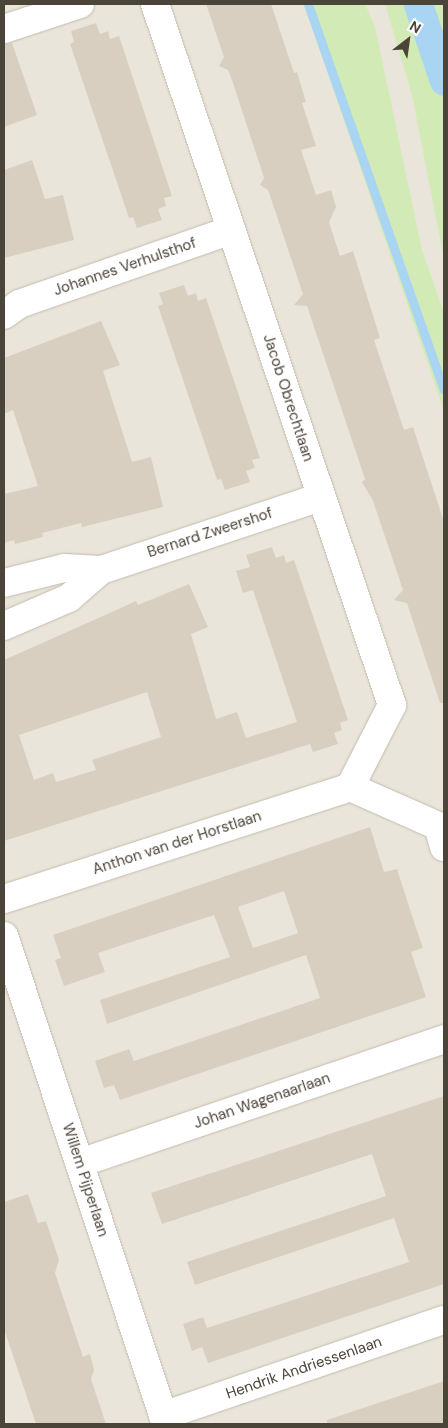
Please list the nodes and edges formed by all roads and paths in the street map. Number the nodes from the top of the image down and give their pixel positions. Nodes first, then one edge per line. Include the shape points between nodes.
1 (80, 4) edge
2 (155, 4) edge
3 (4, 29) edge
4 (231, 230) junction
5 (9, 308) edge
6 (320, 497) junction
7 (101, 570) junction
8 (4, 583) edge
9 (4, 626) edge
10 (350, 787) junction
11 (444, 847) edge
12 (4, 899) edge
13 (4, 936) edge
14 (444, 1039) edge
15 (80, 1163) junction
16 (444, 1320) edge
17 (165, 1420) edge

1 - 3 street
2 - 4 street, Jacob Obrechtlaan
4 - 5 street, Johannes Verhulsthof
4 - 6 street, Jacob Obrechtlaan
6 - 7 street, Bernard Zweershof
6 - 10 street, Jacob Obrechtlaan via 392,705
7 - 8 street, Bernard Zweershof via 64,568
7 - 9 street, Bernard Zweershof via 69,598
10 - 11 street via 438,826
10 - 12 street, Anthon van der Horstlaan
13 - 15 street, Willem Pijperlaan
14 - 15 street, Johan Wagenaarlaan
15 - 17 street, Willem Pijperlaan
16 - 17 street, Hendrik Andriessenlaan

